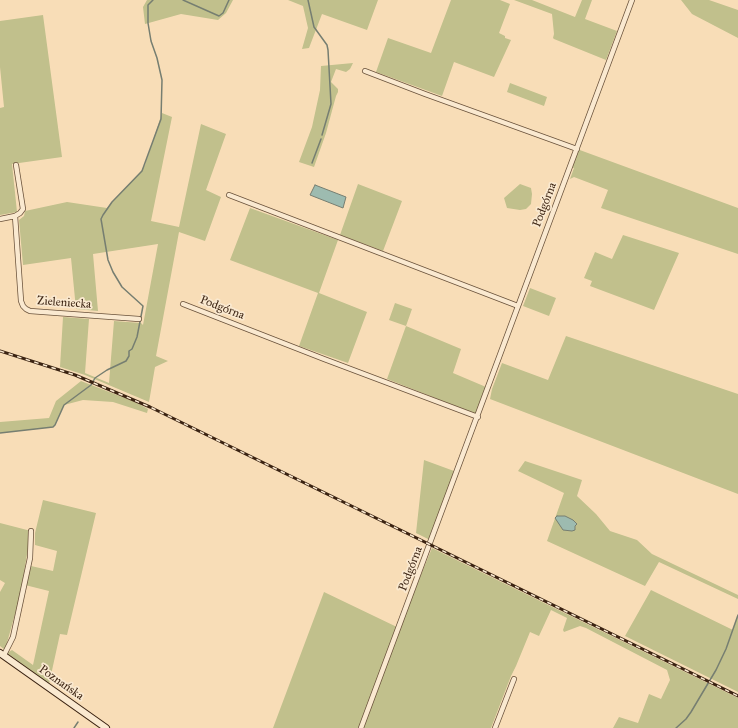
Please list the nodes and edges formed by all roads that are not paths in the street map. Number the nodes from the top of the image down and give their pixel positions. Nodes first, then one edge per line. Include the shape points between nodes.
1 (632, 0) edge
2 (365, 71) dead end
3 (577, 149) junction
4 (16, 165) dead end
5 (229, 195) dead end
6 (15, 216) junction
7 (0, 218) edge
8 (183, 304) dead end
9 (518, 306) junction
10 (139, 319) dead end
11 (478, 417) junction
12 (31, 531) dead end
13 (2, 654) edge
14 (514, 679) dead end
15 (106, 728) edge
16 (362, 728) edge
17 (495, 728) edge

1 - 3 street, Podgórna
2 - 3 street
3 - 9 street, Podgórna
4 - 6 street via 23,208 20,214
5 - 9 street
6 - 7 street
6 - 10 street, Zieleniecka via 21,301 24,308 30,311
8 - 11 street, Podgórna
9 - 11 street, Podgórna
11 - 16 street, Podgórna
12 - 13 street, Poznańska via 30,558 13,637
13 - 15 main road, Poznańska
14 - 17 street

